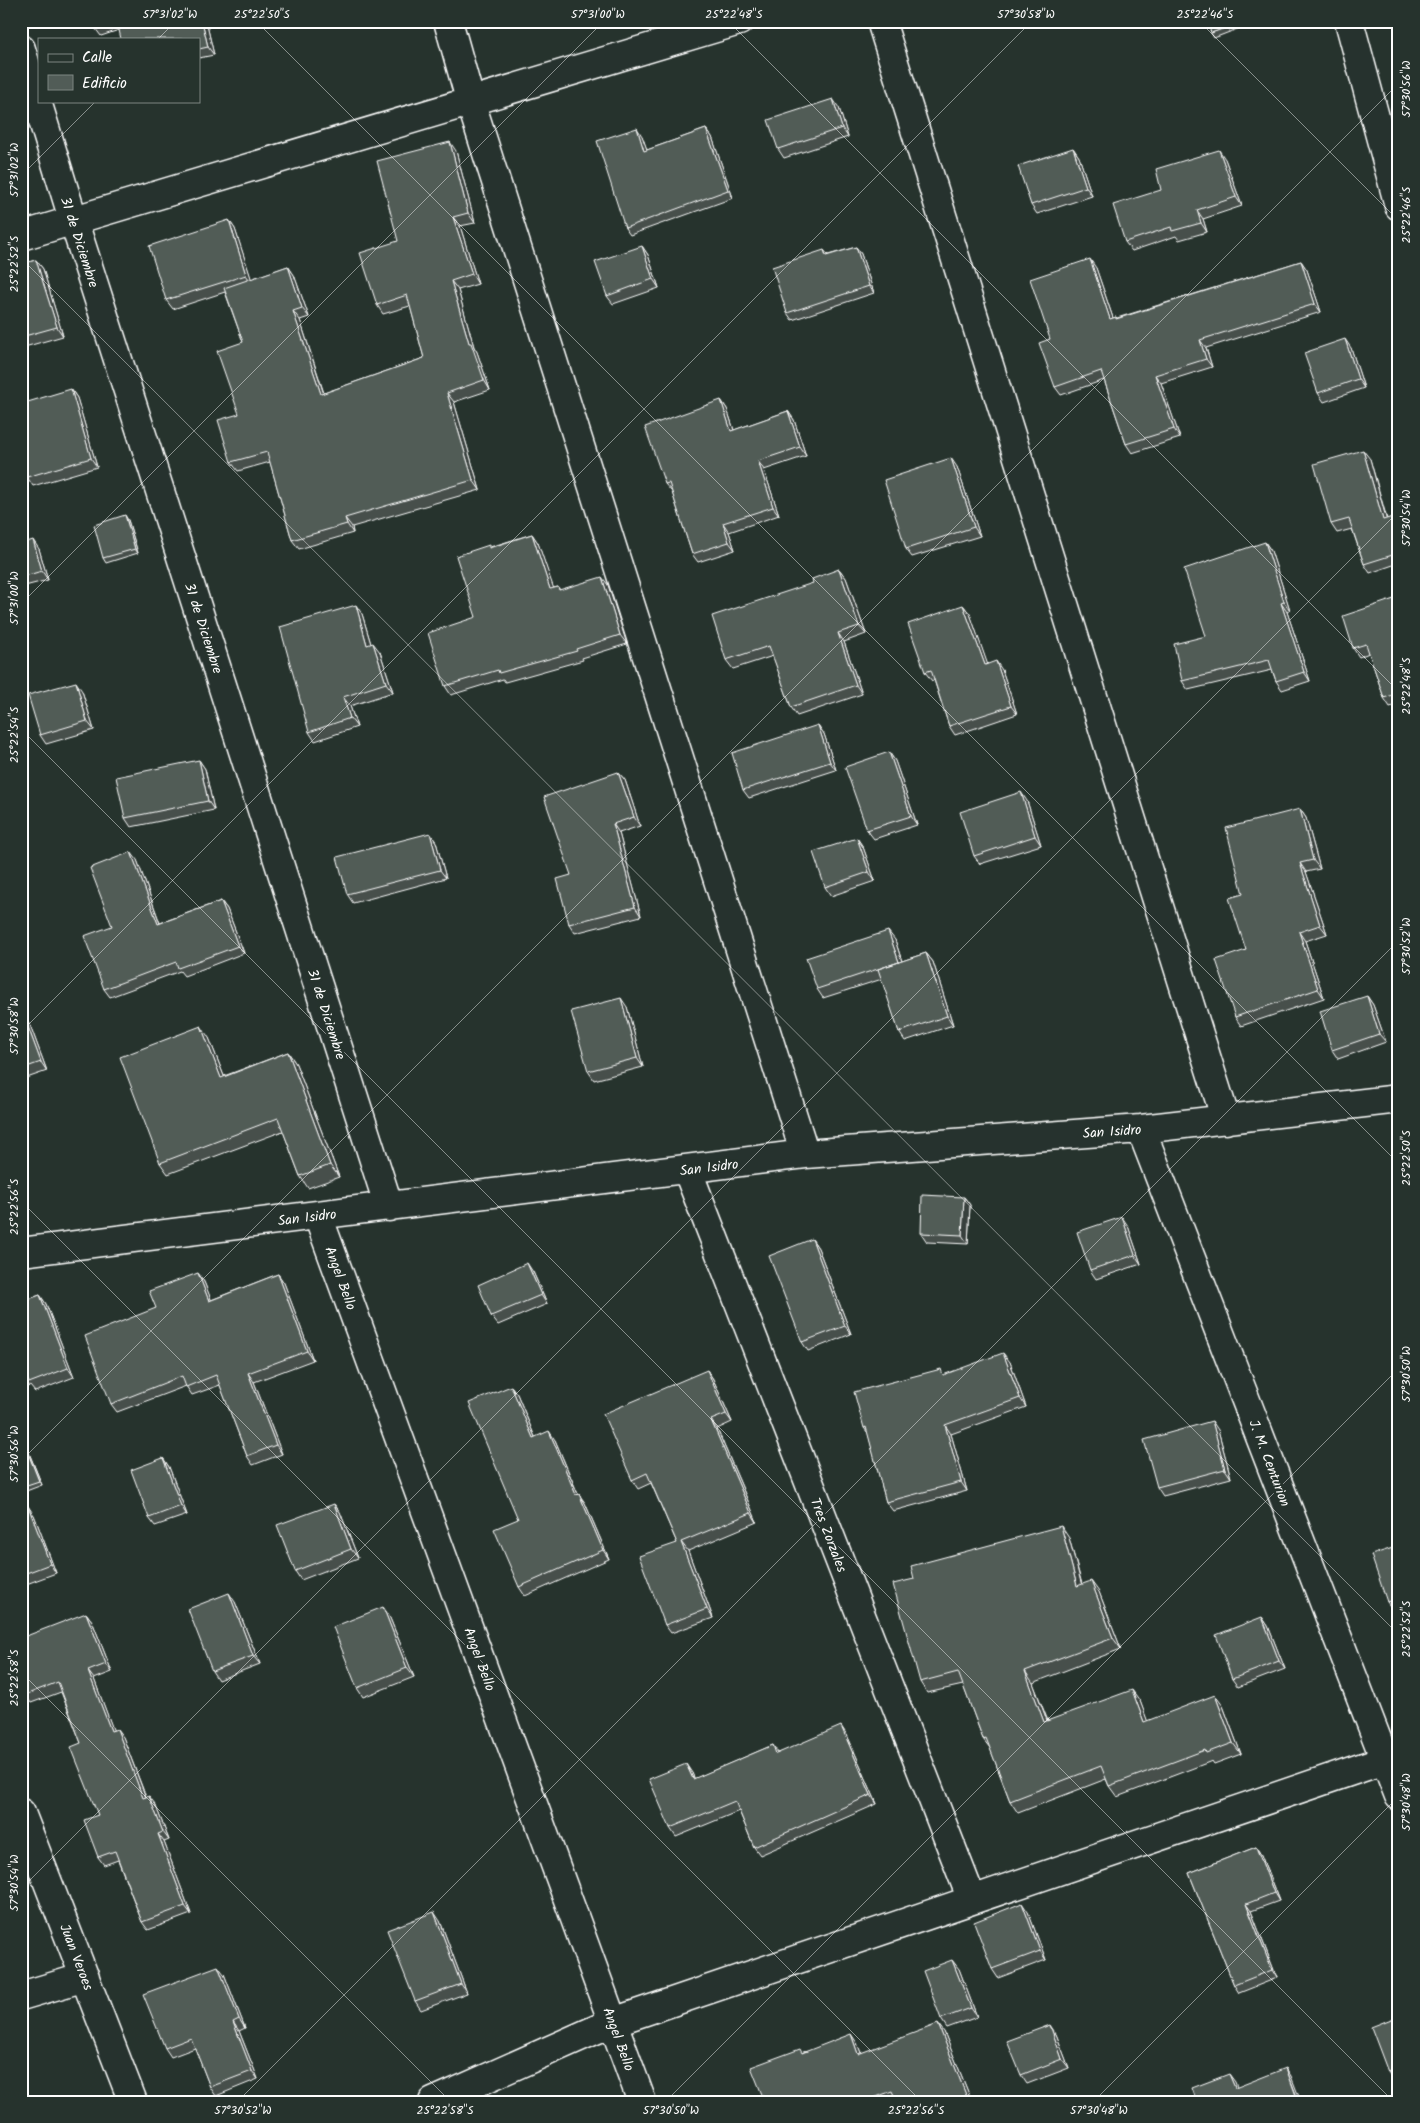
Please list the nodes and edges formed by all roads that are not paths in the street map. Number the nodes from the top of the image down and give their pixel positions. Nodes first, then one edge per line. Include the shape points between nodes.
1 (448, 21) edge
2 (739, 21) edge
3 (880, 21) edge
4 (1349, 21) edge
5 (21, 48) edge
6 (471, 103) junction
7 (1399, 206) edge
8 (73, 219) junction
9 (21, 236) edge
10 (1399, 1100) edge
11 (1226, 1120) junction
12 (1141, 1129) junction
13 (805, 1154) junction
14 (687, 1169) junction
15 (389, 1207) junction
16 (318, 1216) junction
17 (21, 1252) edge
18 (1384, 1760) junction
19 (1399, 1796) edge
20 (21, 1813) edge
21 (972, 1900) junction
22 (85, 1977) junction
23 (21, 1996) edge
24 (613, 2022) junction
25 (133, 2102) edge
26 (433, 2102) edge
27 (642, 2102) edge

1 - 6 street
2 - 6 street
3 - 11 street
4 - 7 street
5 - 8 street, 31 de Diciembre
6 - 8 street
6 - 13 street
8 - 9 street
8 - 15 street, 31 de Diciembre
10 - 11 street, San Isidro
11 - 12 street, San Isidro
12 - 13 street, San Isidro
12 - 18 street, J. M. Centurion
13 - 14 street, San Isidro
14 - 15 street, San Isidro
14 - 21 street, Tres Zorzales
15 - 16 street, San Isidro
16 - 17 street, San Isidro
16 - 24 street, Angel Bello
18 - 19 street, J. M. Centurion
18 - 21 street
20 - 22 street, Juan Veroes
21 - 24 street
22 - 23 street
22 - 25 street, Juan Veroes
24 - 26 street
24 - 27 street, Angel Bello

